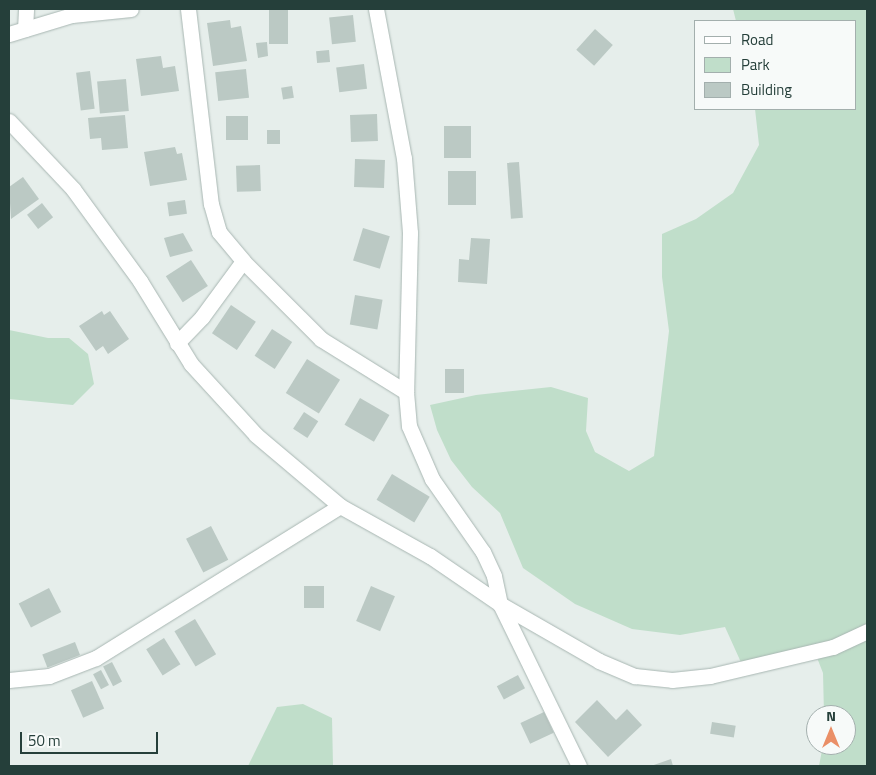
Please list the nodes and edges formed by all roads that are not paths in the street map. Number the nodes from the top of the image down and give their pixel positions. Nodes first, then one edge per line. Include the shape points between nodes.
1 (26, 9) edge
2 (131, 9) edge
3 (188, 9) edge
4 (376, 9) edge
5 (25, 29) junction
6 (9, 34) edge
7 (9, 121) edge
8 (244, 261) junction
9 (177, 343) junction
10 (406, 392) junction
11 (340, 506) junction
12 (500, 604) junction
13 (867, 632) edge
14 (9, 680) edge
15 (580, 766) edge

1 - 5 street
2 - 5 street via 72,15
3 - 8 street via 214,219 219,232
4 - 10 street via 404,158 410,233
5 - 6 street
7 - 9 street via 74,189 140,281
8 - 9 street
8 - 10 street via 321,339
9 - 11 street via 256,435
10 - 12 street via 409,426 419,452 432,480 482,552 494,576
11 - 12 street via 430,556
11 - 14 street via 96,658 49,676
12 - 13 street via 599,661 635,676 672,680 710,676 833,647
12 - 15 street

